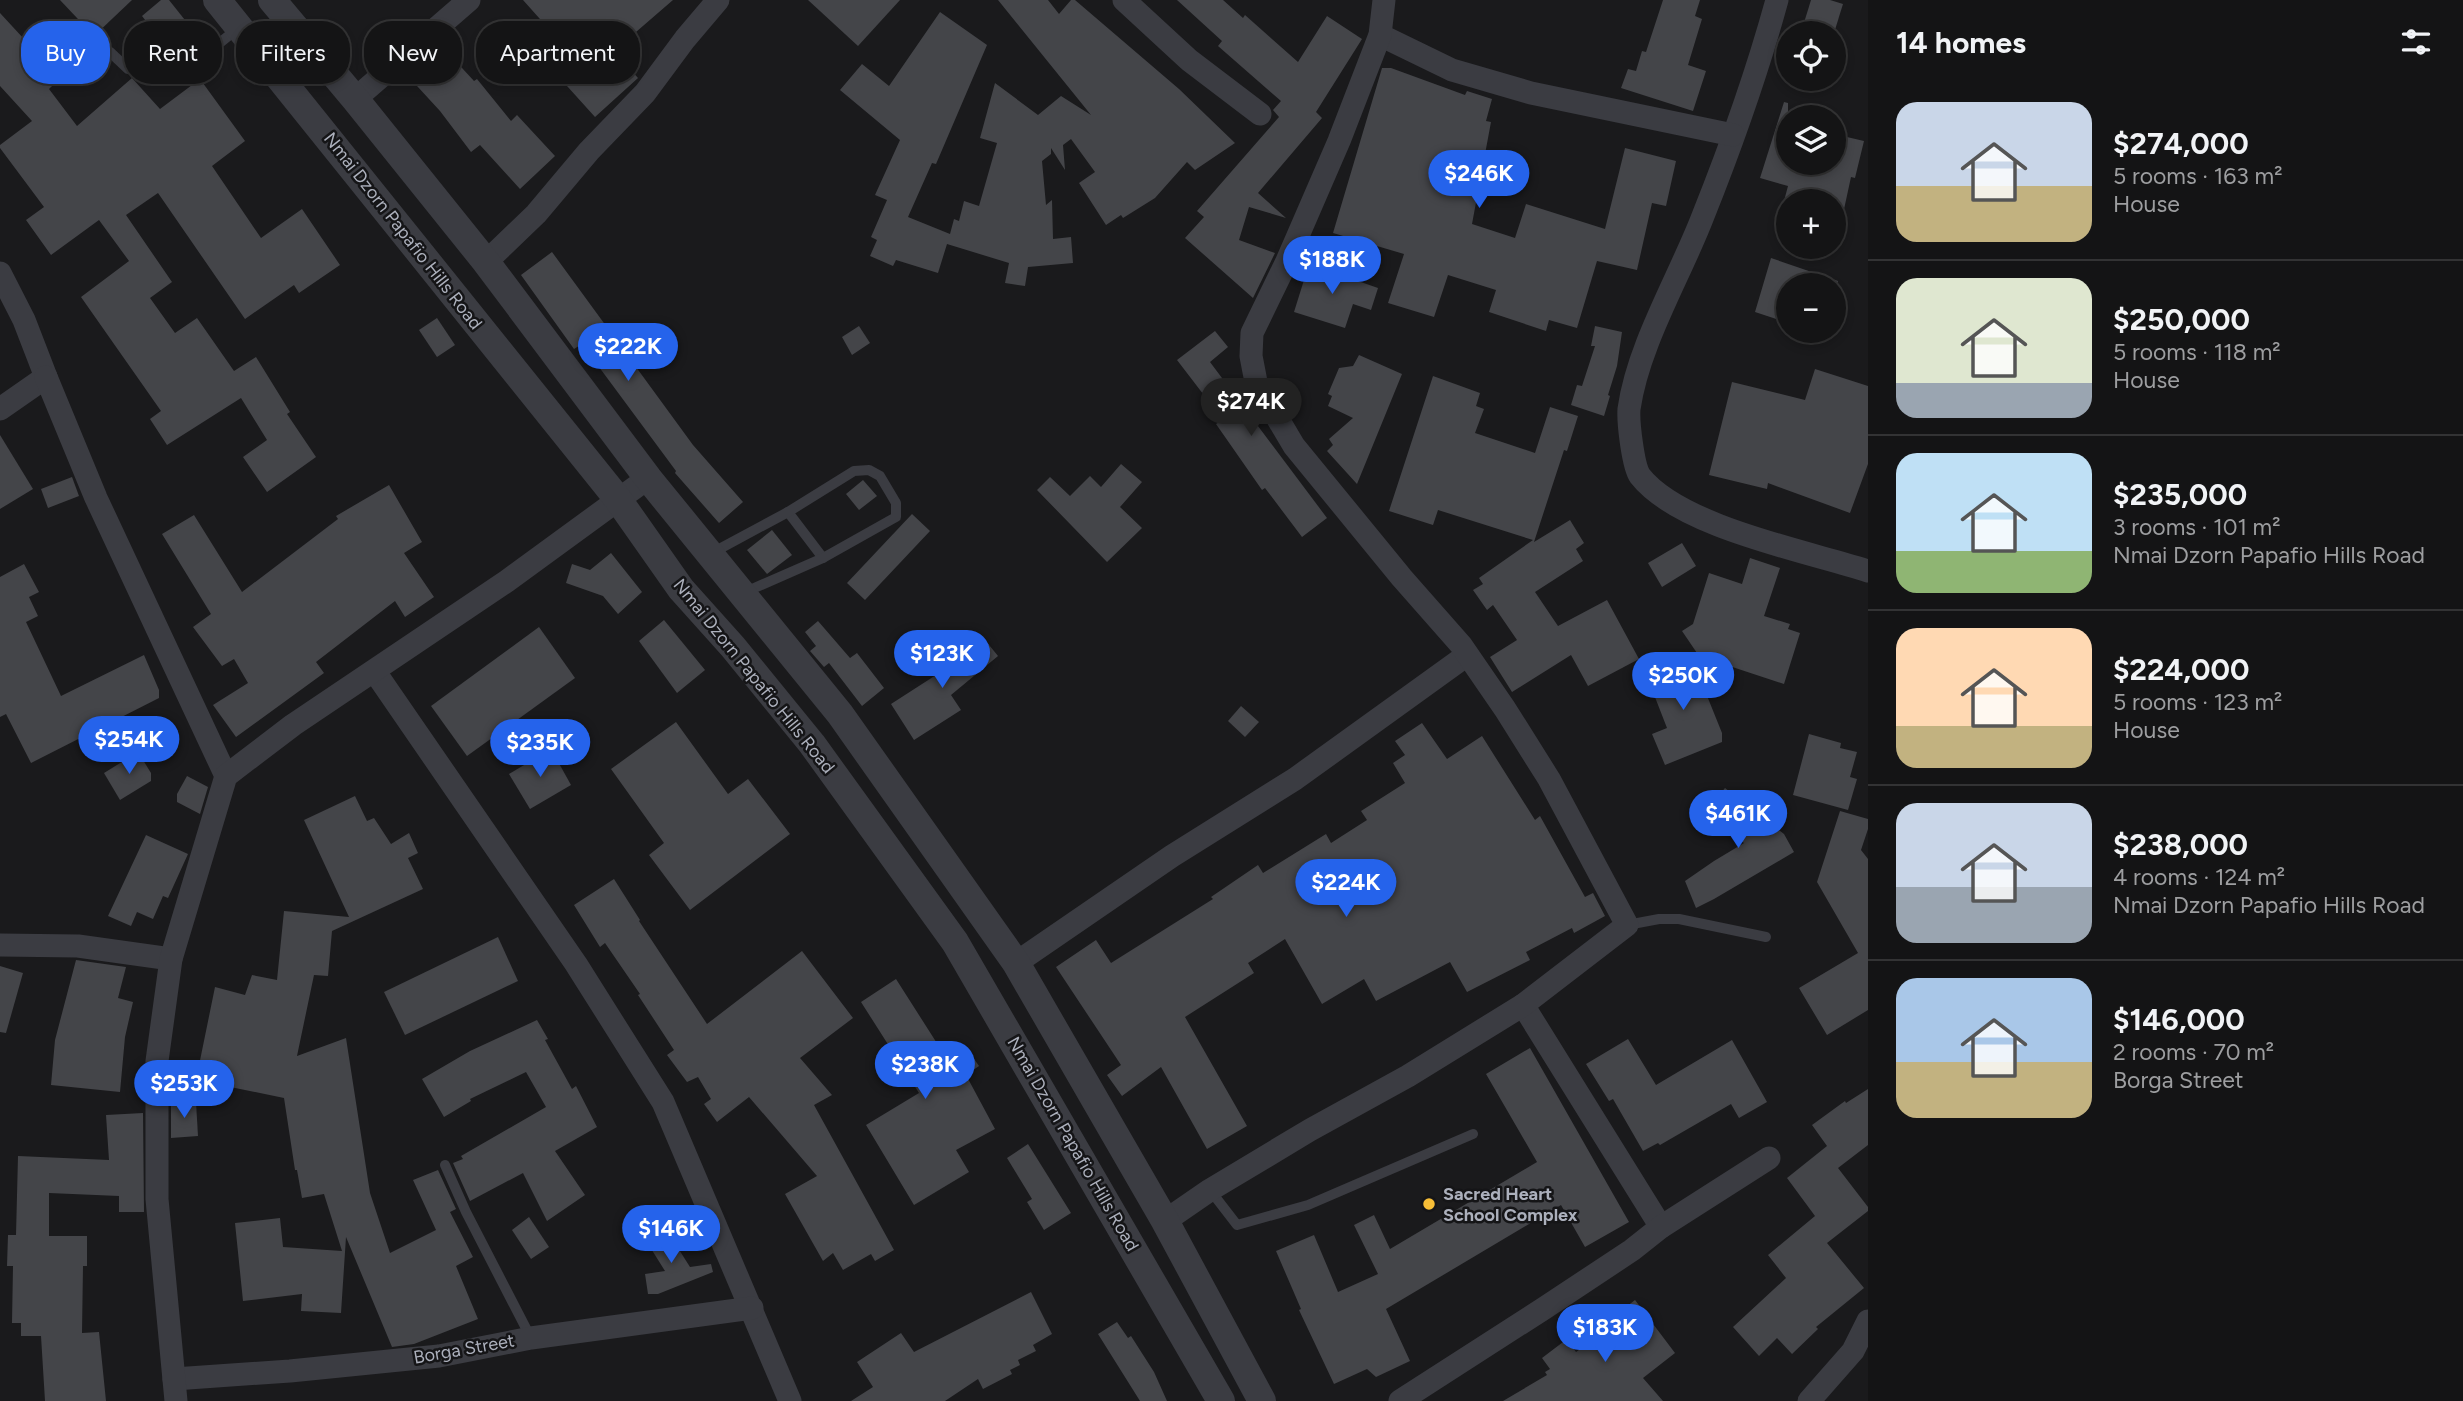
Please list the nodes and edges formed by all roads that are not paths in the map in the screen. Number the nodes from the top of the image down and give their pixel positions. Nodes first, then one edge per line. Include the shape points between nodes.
1 (217, 0) edge
2 (272, 0) edge
3 (469, 0) edge
4 (718, 0) edge
5 (1124, 0) edge
6 (1384, 0) edge
7 (1777, 0) edge
8 (236, 23) edge
9 (236, 29) edge
10 (1380, 35) junction
11 (110, 52) dead end
12 (285, 84) edge
13 (355, 99) junction
14 (1260, 114) dead end
15 (1733, 135) junction
16 (486, 262) junction
17 (0, 273) edge
18 (46, 377) junction
19 (0, 409) edge
20 (648, 478) junction
21 (617, 498) junction
22 (788, 512) junction
23 (710, 554) junction
24 (822, 558) junction
25 (1868, 571) edge
26 (743, 593) junction
27 (1467, 655) junction
28 (376, 672) junction
29 (226, 775) junction
30 (1627, 925) junction
31 (1766, 937) dead end
32 (0, 945) edge
33 (171, 959) junction
34 (1016, 963) junction
35 (1522, 1005) junction
36 (1473, 1134) dead end
37 (1769, 1158) dead end
38 (445, 1165) dead end
39 (1210, 1190) junction
40 (1166, 1221) junction
41 (1661, 1227) junction
42 (752, 1308) junction
43 (1868, 1321) edge
44 (531, 1338) junction
45 (175, 1390) edge
46 (790, 1401) edge
47 (1222, 1401) edge
48 (1262, 1401) edge
49 (1400, 1401) edge
50 (1809, 1401) edge

1 - 8 street, Nmai Dzorn Papafio Hills Road
2 - 13 street
3 - 13 street
4 - 16 street via 645,93 536,214
5 - 14 street via 1189,60
6 - 10 street
7 - 15 street
9 - 11 lane via 174,73 152,75 128,69
10 - 15 street via 1452,70 1531,93
10 - 27 street via 1339,141 1252,333 1251,356 1256,382 1294,446
12 - 21 street, Nmai Dzorn Papafio Hills Road
13 - 16 street
15 - 25 street via 1634,386 1629,412 1639,475 1697,517
16 - 20 street
17 - 18 street
18 - 19 street
18 - 29 street via 96,498
20 - 21 street
20 - 23 street
21 - 28 street
21 - 47 street, Nmai Dzorn Papafio Hills Road via 681,589 812,744 955,942
22 - 23 lane
22 - 24 lane
22 - 24 lane via 854,471 869,470 880,476 896,503 896,517
23 - 26 street
24 - 26 lane
26 - 34 street via 840,714
27 - 30 street via 1549,779
27 - 34 street via 1295,779
28 - 29 street
28 - 42 street via 568,953 663,1102
29 - 33 street
30 - 31 lane via 1679,919
30 - 35 street
32 - 33 street via 78,946
33 - 45 street via 157,1061 157,1199
34 - 40 street
35 - 39 street
35 - 41 street
36 - 39 lane via 1308,1205 1237,1225
37 - 41 street
38 - 44 lane
39 - 40 street
40 - 48 street
41 - 49 street
42 - 44 street, Borga Street
42 - 46 street
43 - 50 street via 1853,1351
44 - 45 street, Borga Street via 439,1356 290,1371

